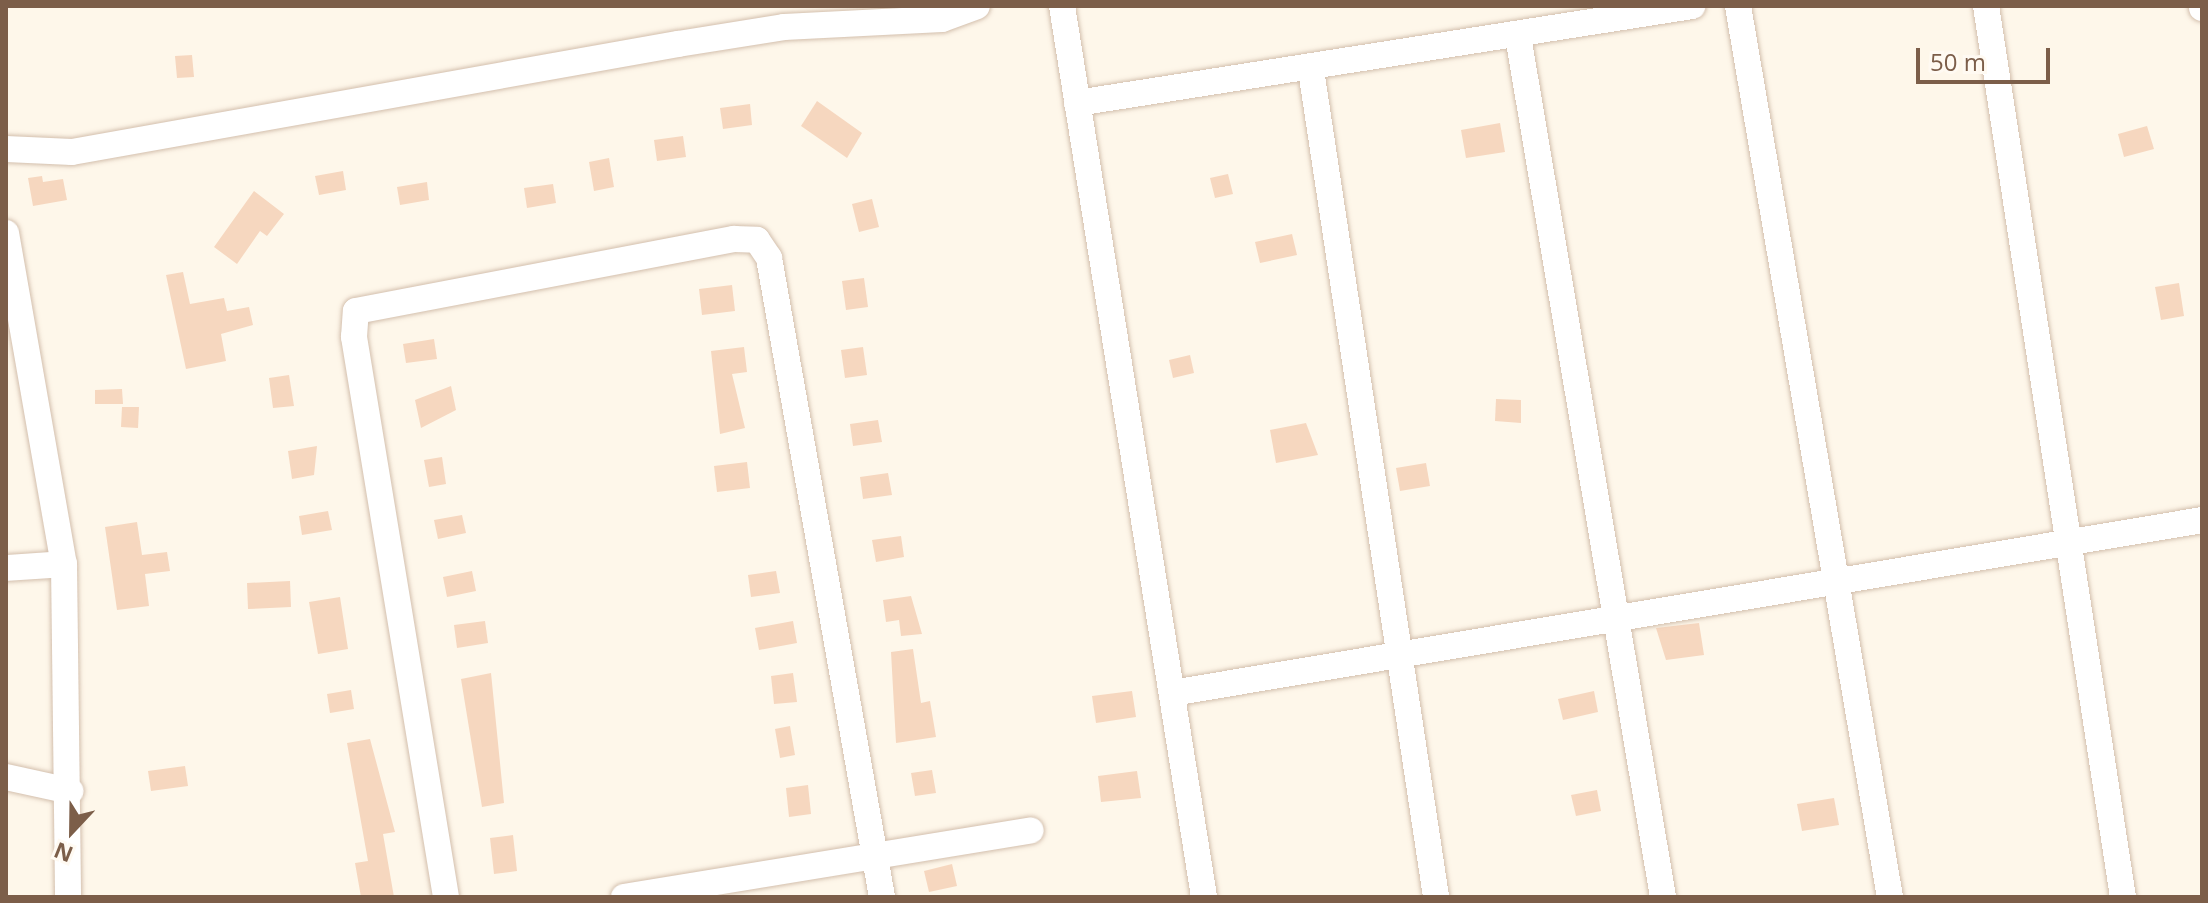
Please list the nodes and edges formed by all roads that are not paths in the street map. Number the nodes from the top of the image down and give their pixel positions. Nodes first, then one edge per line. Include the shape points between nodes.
1 (977, 6) edge
2 (1062, 6) edge
3 (1692, 6) edge
4 (1738, 6) edge
5 (1986, 6) edge
6 (1518, 36) junction
7 (1311, 70) junction
8 (1077, 103) junction
9 (6, 149) edge
10 (6, 233) edge
11 (2202, 520) edge
12 (2063, 544) junction
13 (64, 564) junction
14 (6, 568) edge
15 (1836, 579) junction
16 (1618, 618) junction
17 (1401, 654) junction
18 (1172, 693) junction
19 (6, 777) edge
20 (70, 791) junction
21 (1031, 830) dead end
22 (875, 855) junction
23 (68, 897) edge
24 (446, 897) edge
25 (624, 897) edge
26 (882, 897) edge
27 (1204, 897) edge
28 (1436, 897) edge
29 (1663, 897) edge
30 (1890, 897) edge
31 (2123, 897) edge

1 - 9 street via 942,19 784,27 678,44 72,152
2 - 8 street
3 - 6 street
4 - 15 street
5 - 12 street
6 - 7 street
6 - 16 street
7 - 8 street
7 - 17 street
8 - 18 street
10 - 13 street
11 - 12 street
12 - 15 street
12 - 31 street
13 - 14 street
13 - 20 street
15 - 16 street
15 - 30 street
16 - 17 street
16 - 29 street
17 - 18 street
17 - 28 street
18 - 27 street
19 - 20 street
20 - 23 street
21 - 22 street
22 - 24 street via 769,258 757,240 734,239 356,311 354,337
22 - 25 street
22 - 26 street

